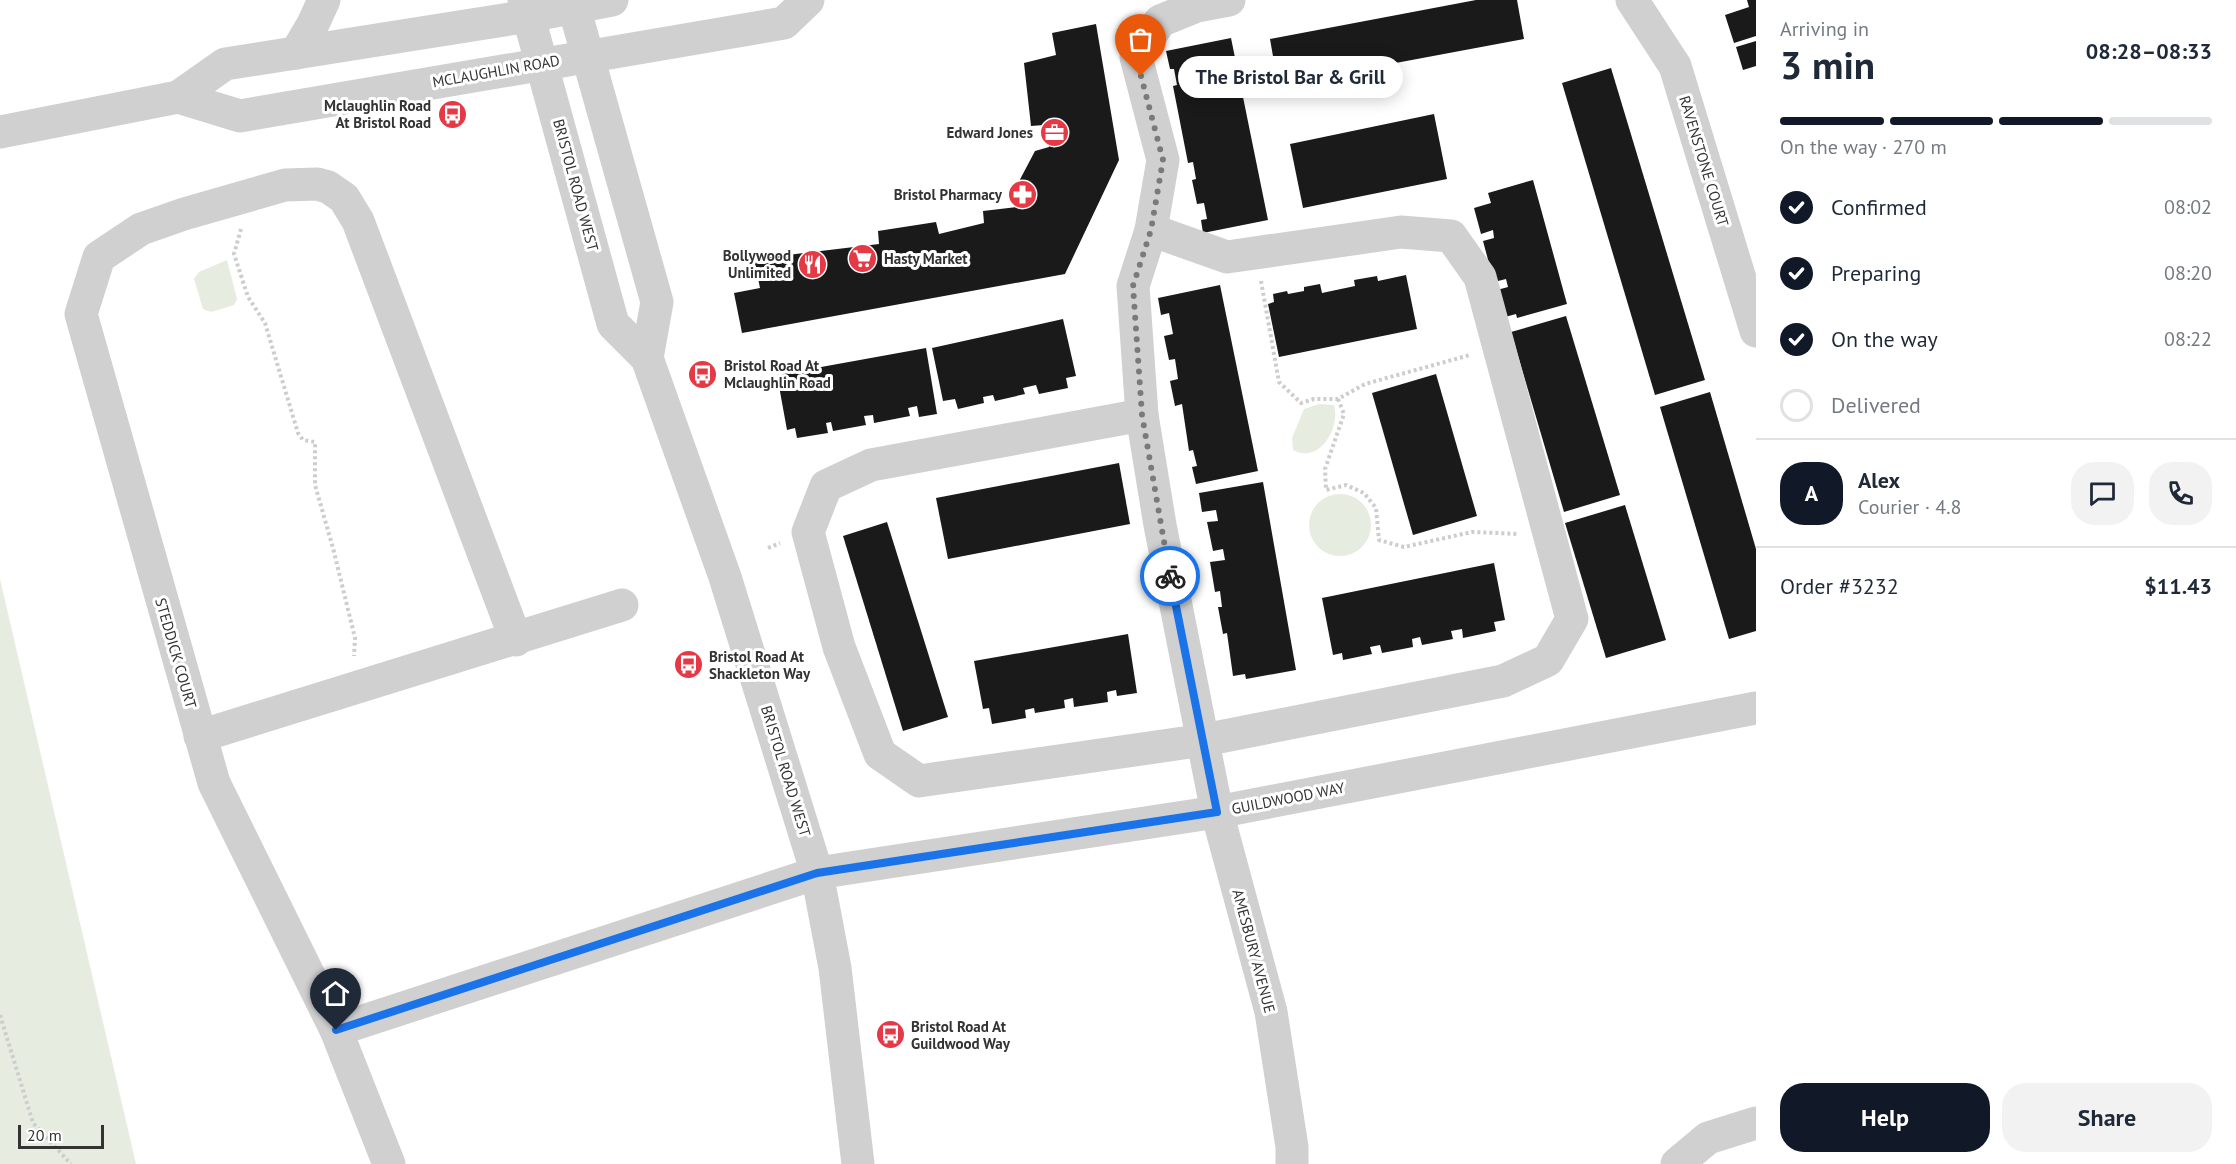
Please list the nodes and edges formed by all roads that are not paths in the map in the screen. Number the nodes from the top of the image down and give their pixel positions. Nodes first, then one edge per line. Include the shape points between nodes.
1 (324, 0) edge
2 (612, 0) edge
3 (808, 0) edge
4 (1229, 0) edge
5 (1632, 0) edge
6 (573, 4) edge
7 (527, 8) edge
8 (296, 53) junction
9 (588, 55) junction
10 (542, 63) junction
11 (178, 97) junction
12 (0, 132) edge
13 (1151, 230) junction
14 (1756, 331) edge
15 (647, 358) junction
16 (1142, 415) junction
17 (622, 605) dead end
18 (516, 639) junction
19 (1756, 708) edge
20 (200, 736) junction
21 (1204, 740) junction
22 (1217, 812) junction
23 (817, 873) junction
24 (336, 1030) junction
25 (1756, 1123) edge
26 (389, 1164) edge
27 (858, 1164) edge
28 (1292, 1164) edge
29 (1677, 1164) edge

1 - 8 street
2 - 6 street, MCLAUGHLIN ROAD
3 - 9 street, MCLAUGHLIN ROAD via 784,23
4 - 13 street, AMESBURY AVENUE via 1197,6 1160,21 1136,57 1163,160
5 - 14 street, RAVENSTONE COURT via 1675,66
6 - 7 street, MCLAUGHLIN ROAD
6 - 9 street, BRISTOL ROAD WEST
7 - 8 street, MCLAUGHLIN ROAD
7 - 10 street, BRISTOL ROAD WEST
8 - 11 street, MCLAUGHLIN ROAD via 225,64
9 - 10 street, MCLAUGHLIN ROAD
9 - 15 street, BRISTOL ROAD WEST via 657,302
10 - 11 street, MCLAUGHLIN ROAD via 240,116
10 - 15 street, BRISTOL ROAD WEST via 613,324
11 - 12 street, MCLAUGHLIN ROAD
13 - 16 street, AMESBURY AVENUE via 1133,286
13 - 21 street via 1227,257 1401,232 1451,236 1480,277 1572,618 1548,660 1503,681
15 - 23 street, BRISTOL ROAD WEST via 725,577
16 - 21 street, AMESBURY AVENUE
16 - 21 street via 871,465 826,486 808,532 839,647 880,754 918,781
17 - 18 street
18 - 20 street
18 - 20 street, STEDDICK COURT via 350,206 336,191 317,184 285,185 252,194 141,230 99,257 81,314
19 - 22 street, GUILDWOOD WAY
20 - 24 street, STEDDICK COURT via 214,783
21 - 22 street, AMESBURY AVENUE
22 - 23 street, GUILDWOOD WAY
22 - 28 street, AMESBURY AVENUE via 1271,1012
23 - 24 street, GUILDWOOD WAY
23 - 27 street, BRISTOL ROAD WEST via 835,968
24 - 26 street, STEDDICK COURT
25 - 29 street via 1708,1138

